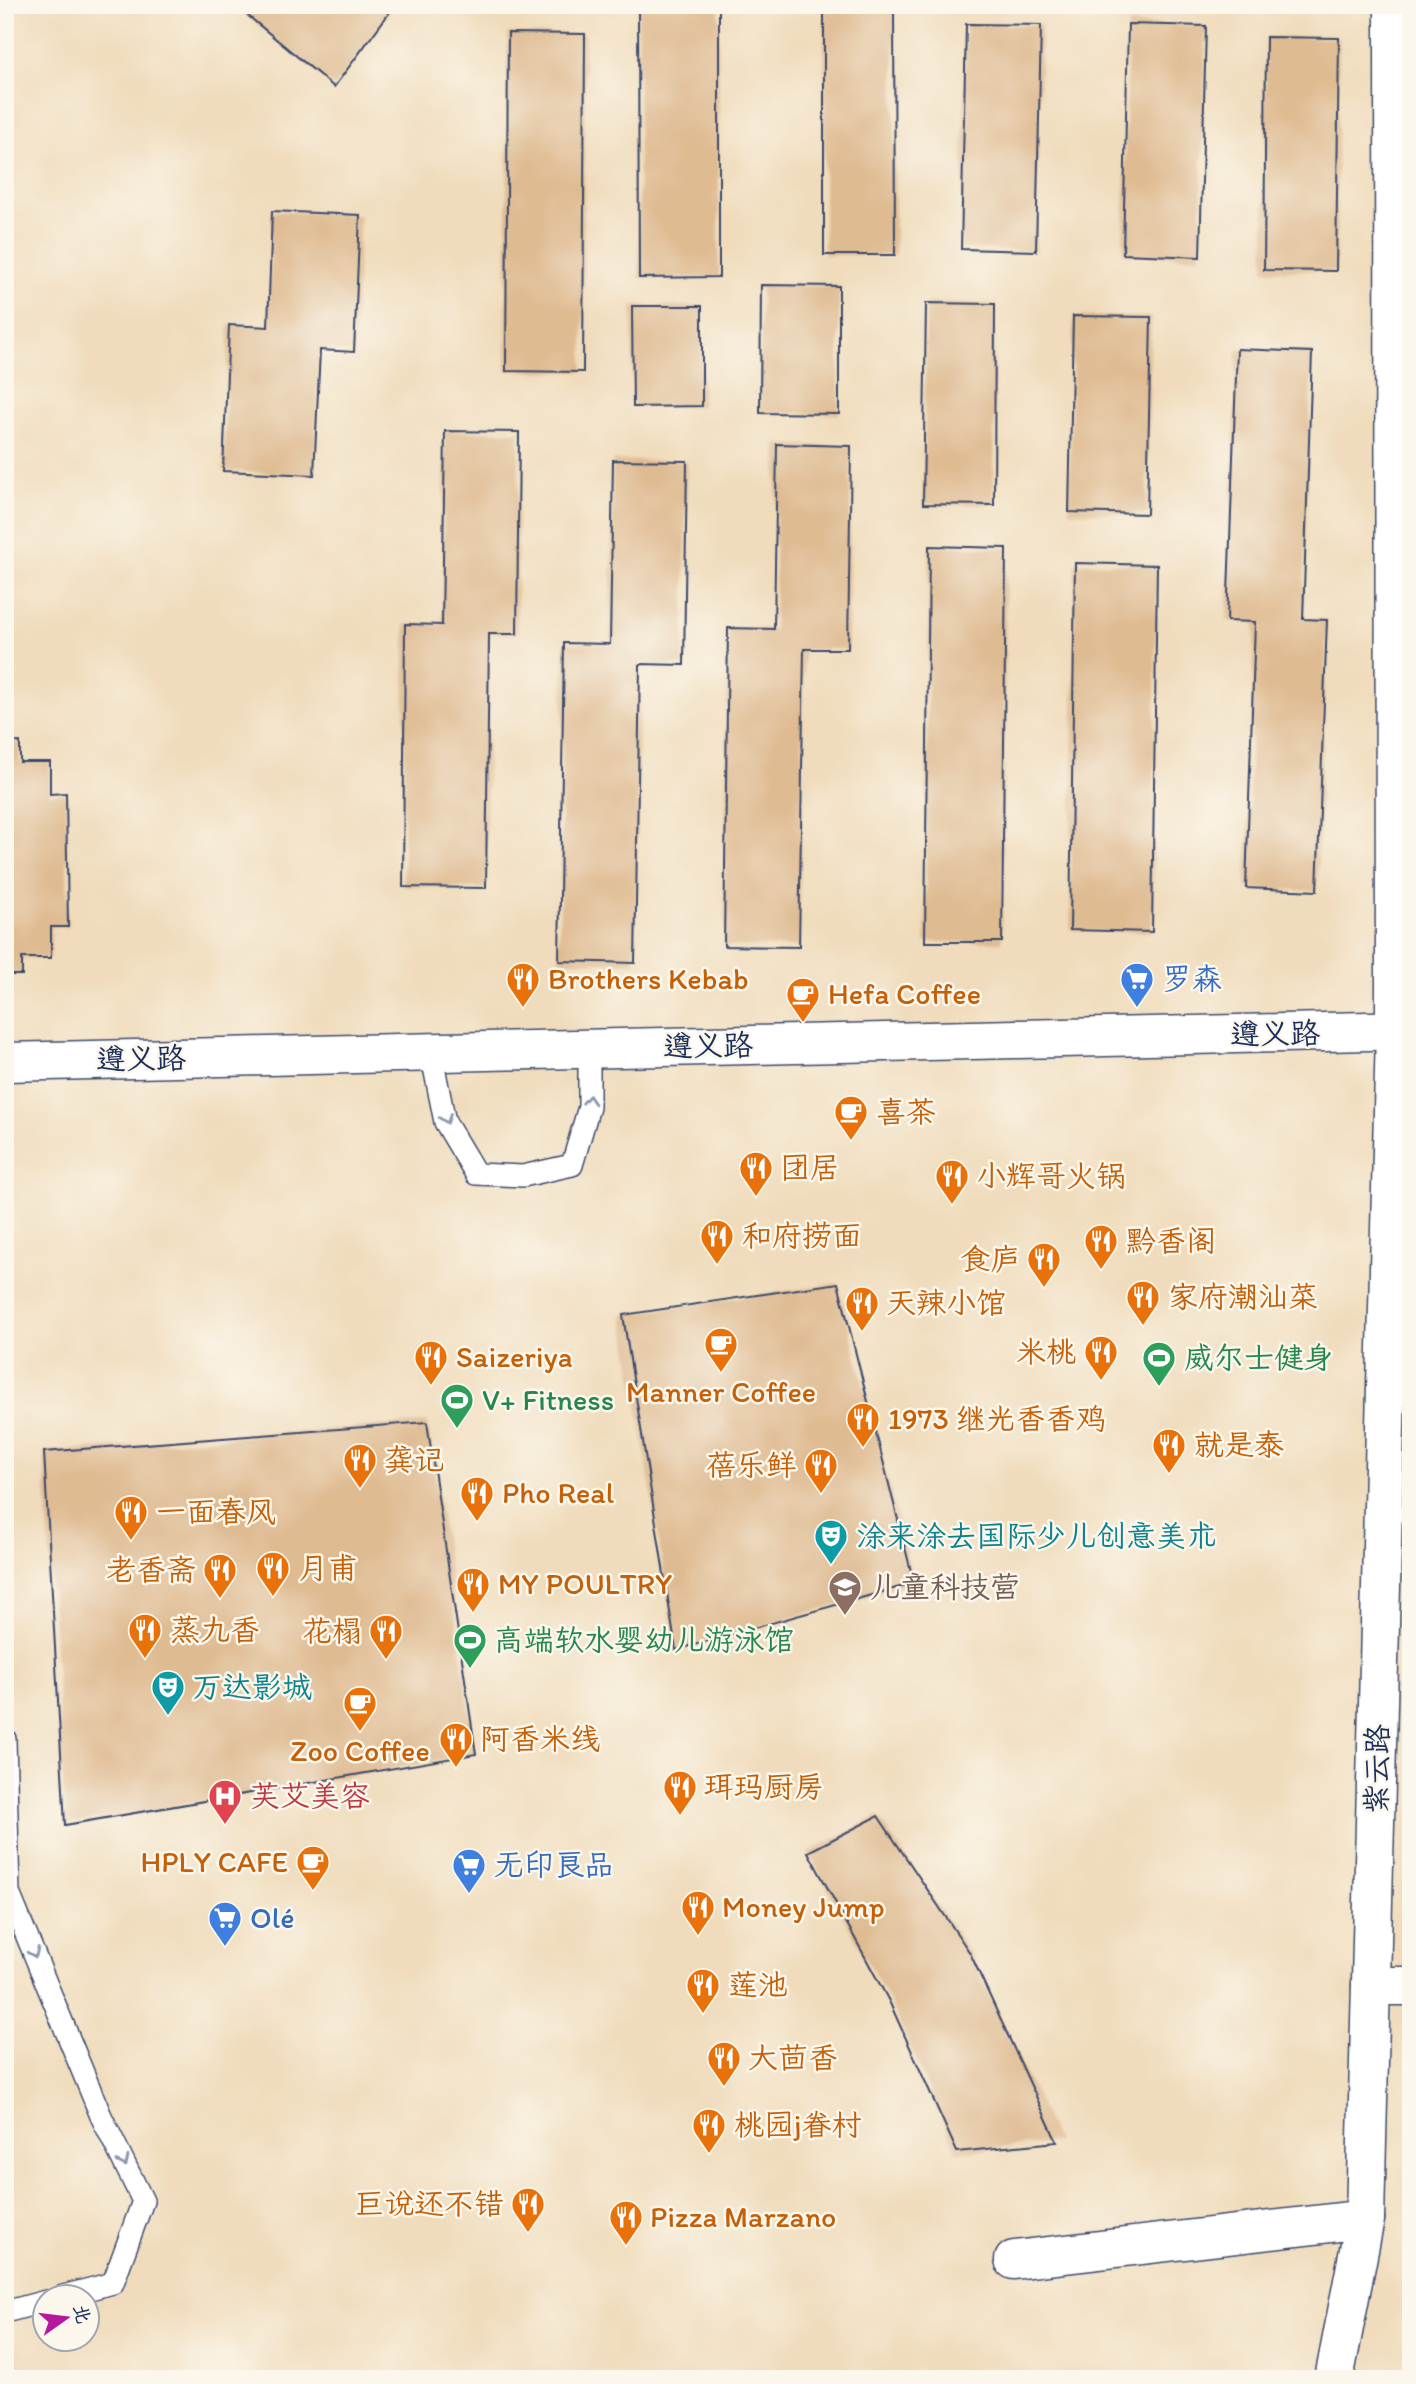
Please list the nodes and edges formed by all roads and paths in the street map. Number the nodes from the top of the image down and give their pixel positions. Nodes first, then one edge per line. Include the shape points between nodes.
1 (1394, 5) edge
2 (1403, 1031) edge
3 (589, 1049) junction
4 (431, 1052) junction
5 (5, 1062) edge
6 (5, 1739) edge
7 (7, 1894) edge
8 (1371, 1986) junction
9 (1411, 1986) edge
10 (1365, 2220) junction
11 (1014, 2260) dead end
12 (102, 2286) edge
13 (32, 2305) edge
14 (5, 2312) edge
15 (1334, 2379) edge

1 - 2 street, 紫云路
2 - 3 street, 遵义路
2 - 8 street, 紫云路
3 - 4 street, 遵义路
4 -> 3 lane via 445,1122 476,1174 523,1175 572,1165 589,1107
4 - 5 street, 遵义路
6 - 7 lane
7 -> 12 lane via 101,2116 143,2200 113,2283
8 - 9 street
8 - 10 street, 紫云路
10 - 11 street
10 - 15 street, 紫云路
13 - 14 lane

